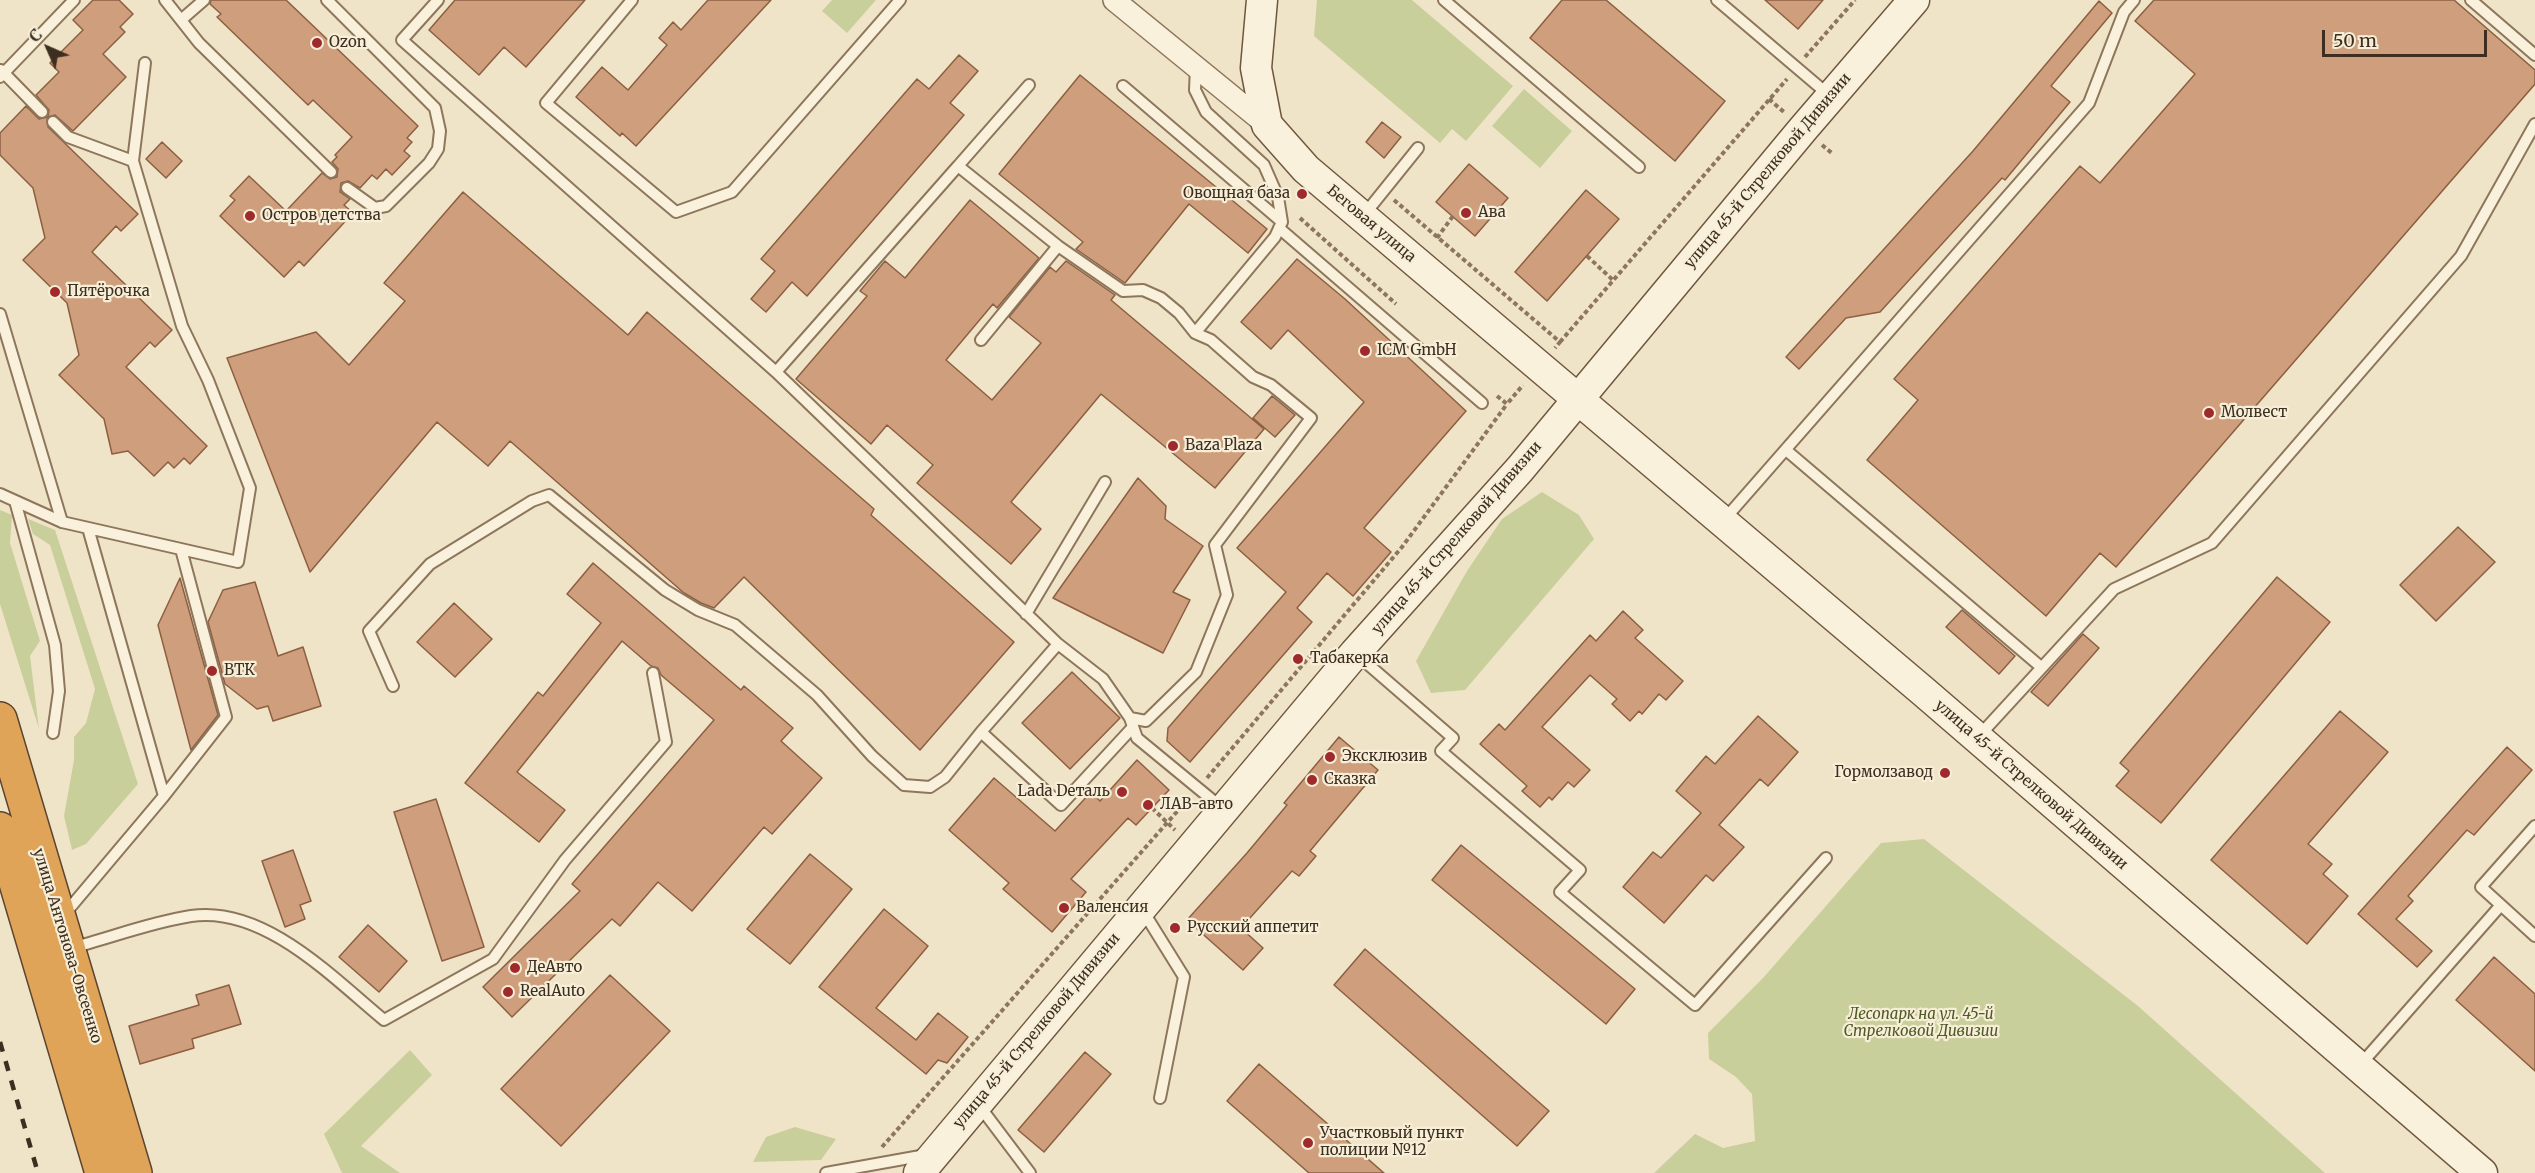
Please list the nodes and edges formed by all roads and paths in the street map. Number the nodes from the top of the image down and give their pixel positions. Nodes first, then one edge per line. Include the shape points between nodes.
1 (74, 0) edge
2 (165, 0) edge
3 (204, 0) edge
4 (327, 0) edge
5 (438, 0) edge
6 (632, 0) edge
7 (900, 0) edge
8 (1114, 0) edge
9 (1262, 0) edge
10 (1444, 0) edge
11 (1717, 0) edge
12 (1855, 0) edge
13 (1914, 0) edge
14 (2134, 0) edge
15 (2471, 0) edge
16 (181, 20) junction
17 (2535, 55) edge
18 (145, 63) dead end
19 (1196, 67) junction
20 (1797, 67) junction
21 (1, 73) edge
22 (1029, 85) dead end
23 (1123, 86) dead end
24 (1831, 96) junction
25 (42, 112) dead end
26 (52, 122) dead end
27 (2535, 124) edge
28 (1267, 125) junction
29 (1418, 148) dead end
30 (133, 161) junction
31 (958, 166) junction
32 (1639, 167) dead end
33 (332, 172) dead end
34 (347, 188) dead end
35 (1453, 216) dead end
36 (1362, 217) junction
37 (1280, 225) junction
38 (1437, 238) dead end
39 (1058, 246) junction
40 (1587, 256) dead end
41 (1614, 281) junction
42 (0, 314) edge
43 (1195, 333) junction
44 (981, 340) dead end
45 (1560, 342) dead end
46 (776, 372) junction
47 (1578, 398) junction
48 (1482, 403) dead end
49 (1786, 450) junction
50 (1105, 482) dead end
51 (0, 494) edge
52 (15, 501) junction
53 (1723, 521) junction
54 (62, 522) junction
55 (88, 528) junction
56 (181, 549) junction
57 (1026, 614) junction
58 (1058, 644) junction
59 (1355, 653) junction
60 (2041, 667) junction
61 (653, 673) dead end
62 (393, 686) dead end
63 (0, 719) edge
64 (1132, 722) junction
65 (53, 732) dead end
66 (981, 732) junction
67 (1976, 738) junction
68 (164, 796) junction
69 (1224, 810) junction
70 (2535, 826) edge
71 (0, 829) edge
72 (1826, 858) dead end
73 (2501, 905) junction
74 (1141, 908) junction
75 (64, 935) junction
76 (2535, 936) edge
77 (2358, 1066) junction
78 (1160, 1098) dead end
79 (977, 1102) junction
80 (927, 1163) edge
81 (102, 1173) edge
82 (135, 1173) edge
83 (826, 1173) edge
84 (1030, 1173) edge
85 (2482, 1173) edge

1 - 21 lane
2 - 16 lane
3 - 16 lane
4 - 34 lane via 435,108 440,131 438,149 429,163 386,206 375,208
5 - 46 lane via 402,40
6 - 7 lane via 546,103 676,212 732,192
8 - 19 street
9 - 28 street via 1256,68
10 - 32 lane
11 - 20 lane
12 - 20 path
13 - 24 street, улица 45-й Стрелковой Дивизии
14 - 49 lane via 2124,12 2089,103
15 - 17 lane
16 - 33 lane via 199,43
18 - 30 lane
19 - 28 street
19 - 37 lane via 1195,90 1206,112 1264,165 1278,197
20 - 24 lane
20 - 41 path
21 - 25 lane
22 - 31 lane
23 - 37 lane
24 - 47 street, улица 45-й Стрелковой Дивизии
26 - 30 lane via 68,137
27 - 60 lane via 2461,256 2212,543 2114,590
28 - 36 street, Беговая улица via 1306,169
29 - 36 lane
30 - 56 lane via 182,326 208,380 250,488 238,562
31 - 39 lane
31 - 46 lane
35 - 38 path
36 - 47 street, Беговая улица
37 - 43 lane via 1269,244
37 - 48 lane
39 - 43 lane via 1123,291 1143,290 1161,298
39 - 44 lane
40 - 41 path
41 - 45 path
42 - 54 lane
43 - 64 lane via 1211,340 1253,377 1271,385 1311,418 1215,545 1227,595 1196,672 1146,721
46 - 57 lane
47 - 53 street, улица 45-й Стрелковой Дивизии
47 - 59 street, улица 45-й Стрелковой Дивизии via 1520,469
49 - 53 lane
49 - 60 lane
50 - 57 lane
51 - 52 lane
52 - 54 lane
52 - 65 lane via 55,645 59,691
53 - 67 street, улица 45-й Стрелковой Дивизии
54 - 55 lane
55 - 56 lane
55 - 68 lane
56 - 68 lane via 226,717
57 - 58 lane
58 - 64 lane via 1103,678
58 - 66 lane
59 - 69 street, улица 45-й Стрелковой Дивизии
59 - 72 lane via 1453,738 1441,752 1580,870 1560,892 1695,1005
60 - 67 lane
61 - 75 lane via 666,742 564,860 493,959 384,1020 303,953 259,927 221,915
62 - 66 lane via 369,631 430,564 532,501 549,495 665,590 698,610 735,625 817,695 904,785 930,787 945,777
63 - 75 highway, улица Антонова-Овсеенко
64 - 66 lane via 1060,804
64 - 69 lane via 1137,738
67 - 77 street, улица 45-й Стрелковой Дивизии
68 - 75 lane
69 - 74 street, улица 45-й Стрелковой Дивизии
70 - 73 lane via 2481,888
71 - 81 highway, улица Антонова-Овсеенко
73 - 76 lane
73 - 77 lane
74 - 78 lane via 1184,977
74 - 79 street, улица 45-й Стрелковой Дивизии
75 - 82 highway, улица Антонова-Овсеенко
77 - 85 street, улица 45-й Стрелковой Дивизии
79 - 80 street, улица 45-й Стрелковой Дивизии
79 - 84 lane
80 - 83 lane

